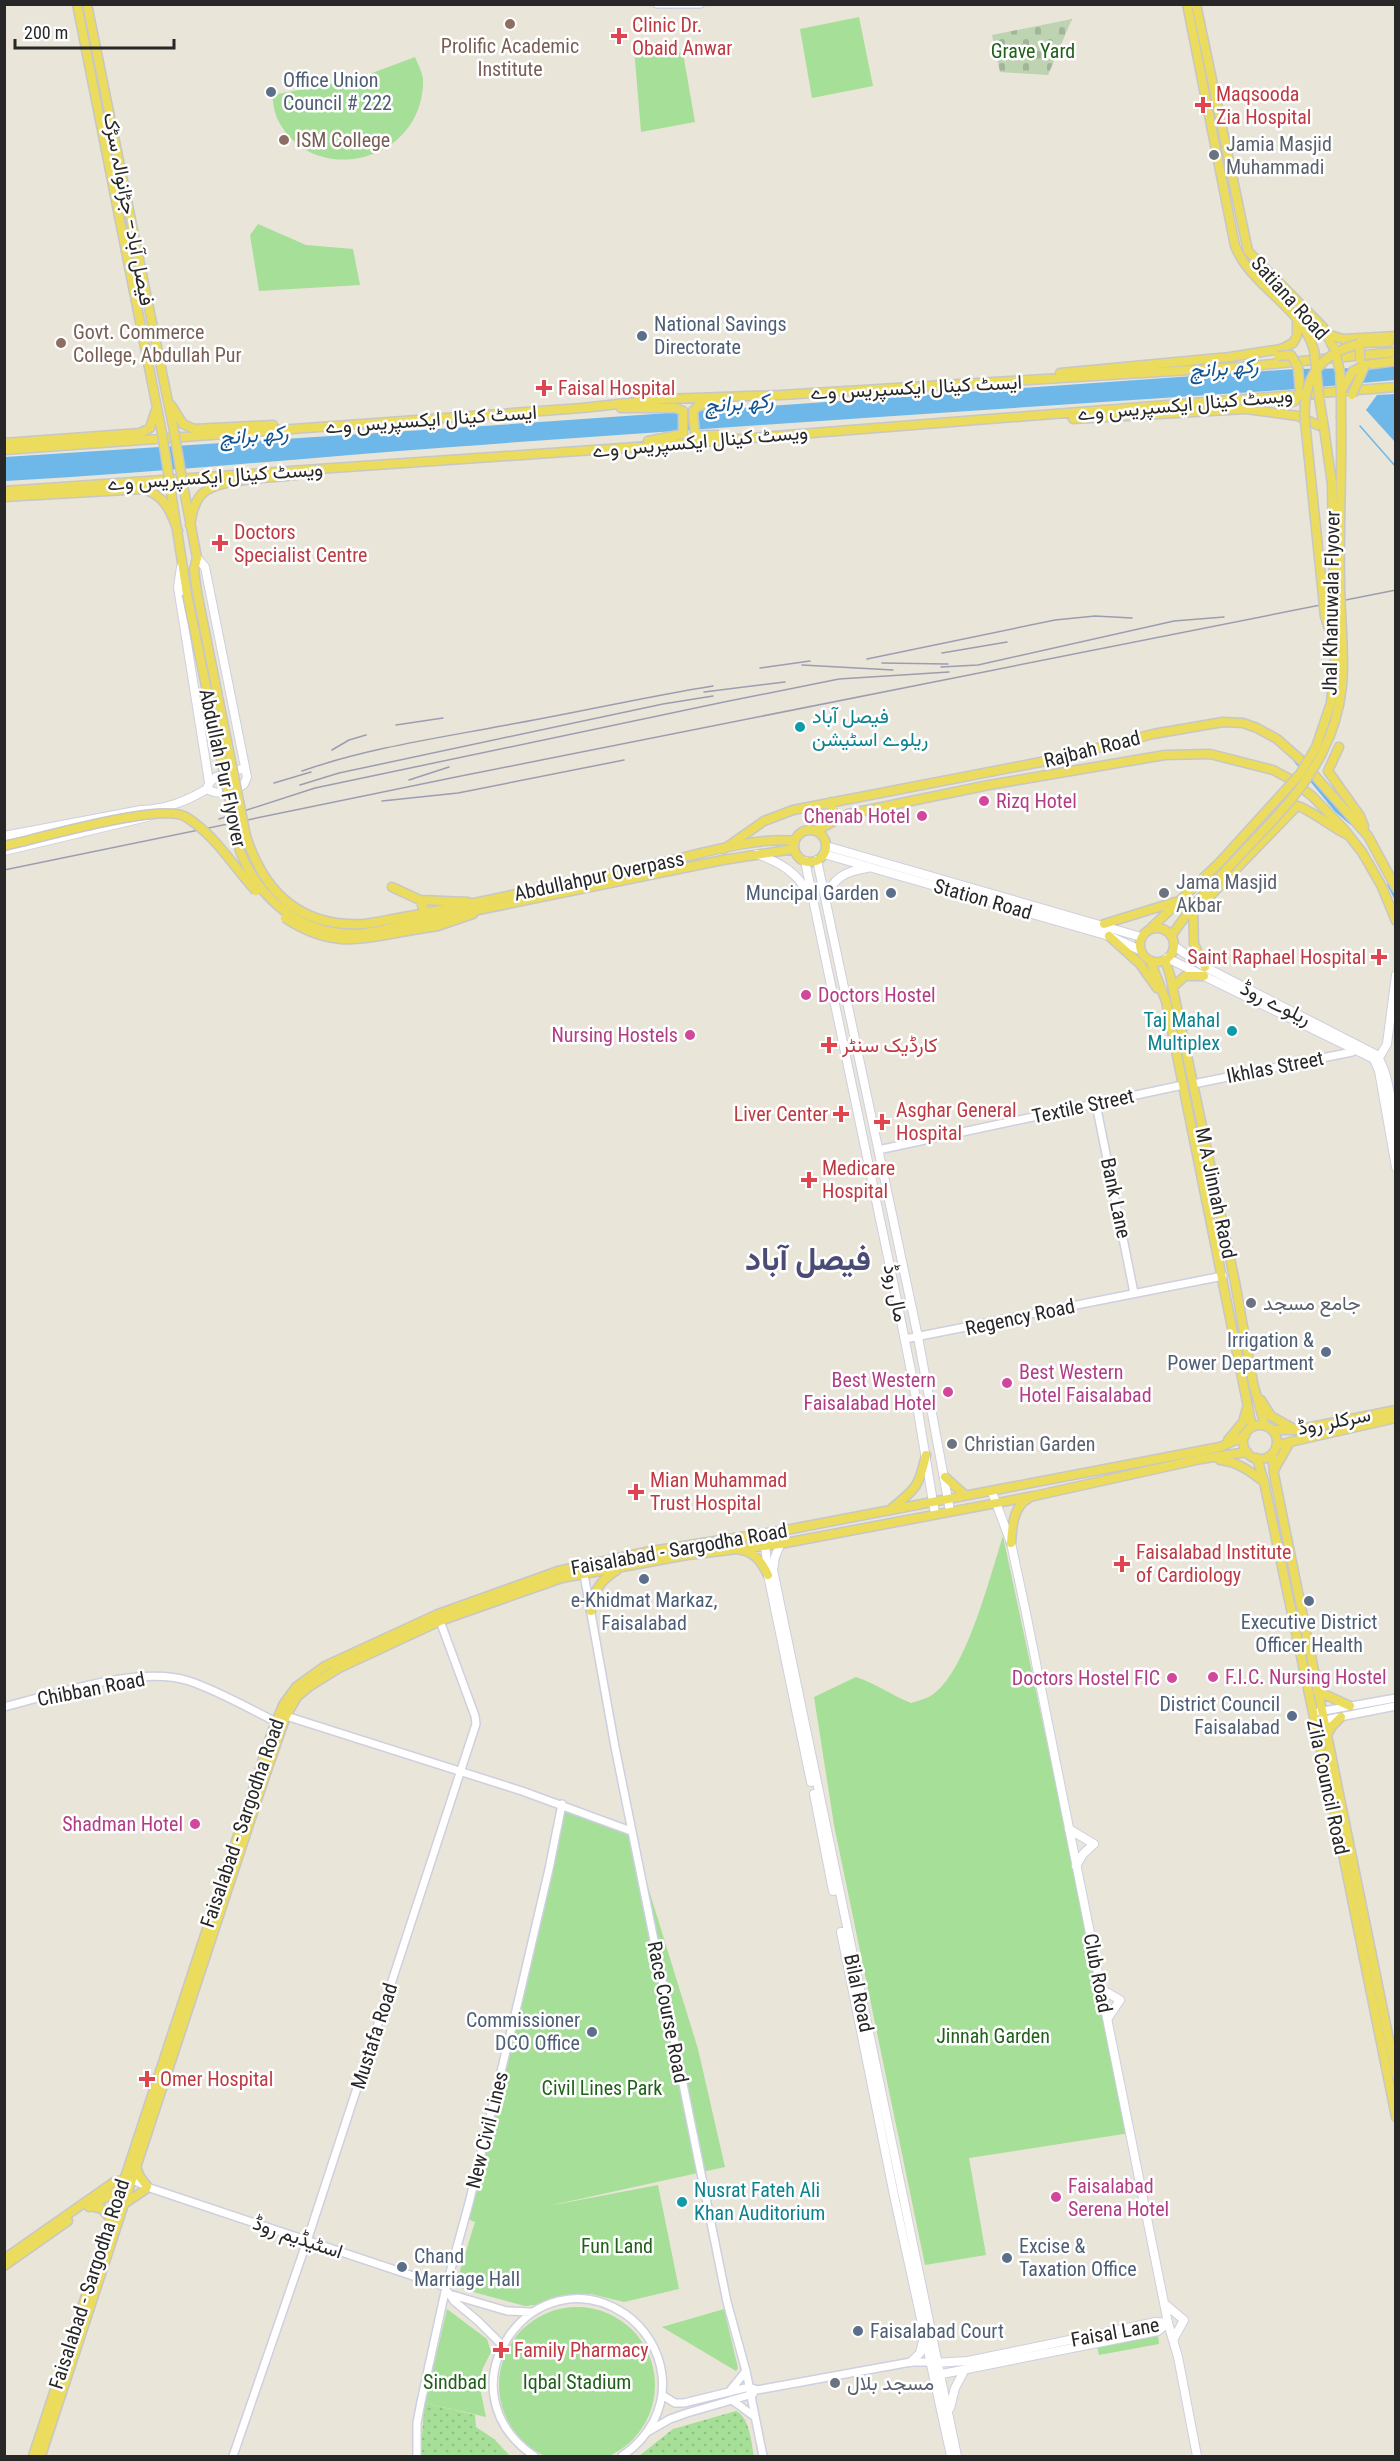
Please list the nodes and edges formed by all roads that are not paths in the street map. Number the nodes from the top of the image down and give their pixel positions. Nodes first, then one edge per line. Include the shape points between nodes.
1 (77, 4) edge
2 (87, 4) edge
3 (657, 4) edge
4 (700, 4) edge
5 (1187, 4) edge
6 (1196, 4) edge
7 (1269, 274) junction
8 (1261, 283) junction
9 (1297, 318) junction
10 (1326, 333) junction
11 (1395, 336) edge
12 (1362, 341) junction
13 (1395, 341) edge
14 (1314, 350) joint
15 (1395, 352) edge
16 (1230, 357) junction
17 (1395, 362) edge
18 (1363, 363) junction
19 (992, 382) junction
20 (1395, 387) edge
21 (781, 395) junction
22 (167, 397) junction
23 (1341, 397) junction
24 (156, 398) junction
25 (582, 408) junction
26 (1260, 410) junction
27 (1341, 416) joint
28 (426, 419) junction
29 (948, 423) junction
30 (1324, 428) junction
31 (689, 431) junction
32 (781, 434) junction
33 (4, 443) edge
34 (4, 450) edge
35 (582, 451) junction
36 (436, 460) junction
37 (4, 491) edge
38 (4, 497) edge
39 (190, 525) junction
40 (178, 531) junction
41 (198, 558) junction
42 (182, 562) junction
43 (1334, 647) junction
44 (1339, 747) dead end
45 (245, 770) junction
46 (945, 780) junction
47 (208, 785) junction
48 (948, 794) junction
49 (831, 802) junction
50 (161, 809) junction
51 (836, 820) junction
52 (816, 831) junction
53 (1366, 833) junction
54 (1349, 835) junction
55 (4, 836) edge
56 (794, 845) junction
57 (4, 846) edge
58 (724, 849) junction
59 (4, 851) edge
60 (822, 853) junction
61 (757, 854) junction
62 (805, 861) junction
63 (1224, 865) junction
64 (871, 867) junction
65 (392, 887) dead end
66 (1395, 888) edge
67 (1201, 897) junction
68 (420, 900) junction
69 (1178, 901) junction
70 (475, 903) junction
71 (814, 904) junction
72 (826, 906) junction
73 (1192, 906) junction
74 (424, 913) junction
75 (1395, 921) edge
76 (405, 924) junction
77 (1104, 924) junction
78 (1151, 928) junction
79 (1109, 936) junction
80 (1172, 936) junction
81 (1142, 937) junction
82 (1174, 946) junction
83 (1140, 950) junction
84 (1166, 959) junction
85 (1150, 960) junction
86 (1205, 972) junction
87 (1395, 975) edge
88 (1173, 987) junction
89 (1166, 1001) junction
90 (1356, 1049) junction
91 (1377, 1060) junction
92 (1193, 1084) junction
93 (1183, 1085) junction
94 (1096, 1104) junction
95 (1395, 1128) edge
96 (878, 1150) junction
97 (1395, 1167) edge
98 (1223, 1276) junction
99 (1134, 1293) junction
100 (918, 1337) junction
101 (905, 1339) junction
102 (1251, 1393) junction
103 (1395, 1410) edge
104 (1395, 1418) edge
105 (1252, 1427) junction
106 (1269, 1428) junction
107 (1296, 1430) junction
108 (1245, 1436) junction
109 (1290, 1442) junction
110 (1277, 1445) junction
111 (1220, 1446) junction
112 (1247, 1452) junction
113 (1272, 1454) junction
114 (926, 1455) junction
115 (1204, 1456) junction
116 (1257, 1458) junction
117 (1273, 1471) junction
118 (945, 1477) junction
119 (1264, 1482) junction
120 (992, 1492) junction
121 (965, 1495) junction
122 (1034, 1496) junction
123 (948, 1499) junction
124 (934, 1501) junction
125 (998, 1502) junction
126 (889, 1510) junction
127 (950, 1511) junction
128 (935, 1514) junction
129 (786, 1530) junction
130 (764, 1533) junction
131 (1011, 1543) junction
132 (780, 1544) junction
133 (765, 1546) junction
134 (735, 1549) junction
135 (622, 1566) junction
136 (584, 1570) junction
137 (768, 1575) junction
138 (591, 1611) junction
139 (440, 1620) junction
140 (1317, 1691) junction
141 (1395, 1698) edge
142 (1350, 1706) junction
143 (1395, 1706) edge
144 (4, 1707) edge
145 (286, 1716) junction
146 (1318, 1717) junction
147 (1341, 1717) junction
148 (276, 1722) junction
149 (1326, 1737) junction
150 (462, 1771) junction
151 (562, 1804) junction
152 (1069, 1829) junction
153 (631, 1832) junction
154 (1077, 1866) junction
155 (1359, 1916) junction
156 (1101, 1989) junction
157 (1107, 2020) junction
158 (1395, 2074) edge
159 (1395, 2117) edge
160 (136, 2166) junction
161 (125, 2183) junction
162 (148, 2188) junction
163 (123, 2205) junction
164 (90, 2206) junction
165 (110, 2218) junction
166 (307, 2241) junction
167 (4, 2259) edge
168 (4, 2266) edge
169 (448, 2291) junction
170 (1165, 2304) junction
171 (534, 2311) junction
172 (1168, 2323) junction
173 (929, 2335) junction
174 (1173, 2340) junction
175 (502, 2345) junction
176 (911, 2362) junction
177 (934, 2363) junction
178 (949, 2363) junction
179 (746, 2371) junction
180 (964, 2371) junction
181 (940, 2374) junction
182 (932, 2375) junction
183 (749, 2387) junction
184 (757, 2390) junction
185 (729, 2392) junction
186 (662, 2395) junction
187 (751, 2397) junction
188 (732, 2400) junction
189 (949, 2415) junction
190 (755, 2417) junction
191 (648, 2432) junction
192 (235, 2455) edge
193 (33, 2457) edge
194 (41, 2457) edge
195 (417, 2457) edge
196 (534, 2457) edge
197 (622, 2457) edge
198 (763, 2457) edge
199 (951, 2457) edge
200 (957, 2457) edge
201 (1197, 2457) edge

1 - 24 main road, فیصل آباد– جڑانوالہ سڑک
2 - 22 main road, فیصل آباد– جڑانوالہ سڑک
3 - 4 street
5 - 8 main road, Satiana Road via 1235,246 1244,265
6 - 7 main road, Satiana Road via 1246,245 1251,257
7 - 8 main road
7 - 10 main road, Satiana Road
8 - 9 main road, Satiana Road
9 - 14 main road, Satiana Road
9 - 16 main road via 1293,343 1281,349
10 - 12 main road via 1338,339
10 - 23 main road, Satiana Road, bridge via 1340,372
11 - 12 main road
12 - 13 main road
12 - 18 main road, bridge
12 - 43 main road, bridge via 1324,361 1305,397 1325,616
14 - 30 main road, Jhal Khanuwala Flyover, bridge
15 - 19 main road, ایسٹ کینال ایکسپریس وے via 1240,367
16 - 19 main road
16 - 26 main road, bridge via 1291,356 1298,364 1298,398 1290,405
17 - 18 main road
18 - 23 main road, bridge via 1348,377
18 - 23 main road, bridge via 1352,395
19 - 21 main road, ایسٹ کینال ایکسپریس وے
20 - 29 main road, ویسٹ کینال ایکسپریس وے
21 - 25 main road, ایسٹ کینال ایکسپریس وے via 664,399
21 - 31 main road via 699,405 693,411
22 - 28 main road via 183,424 194,429
22 - 39 main road, فیصل آباد– جڑانوالہ سڑک, bridge
23 - 27 main road, Satiana Road
24 - 33 main road via 153,423 140,433
24 - 40 main road, فیصل آباد– جڑانوالہ سڑک, bridge
25 - 28 main road, ایسٹ کینال ایکسپریس وے
25 - 31 main road via 676,408 683,411
26 - 29 main road
26 - 30 main road via 1298,416
27 - 63 main road, Jhal Khanuwala Flyover, bridge via 1340,581 1345,659 1340,704 1323,751 1306,780
28 - 34 main road, ایسٹ کینال ایکسپریس وے
29 - 32 main road, ویسٹ کینال ایکسپریس وے
30 - 43 main road, Jhal Khanuwala Flyover, bridge via 1332,484
31 - 32 main road via 699,435
31 - 35 main road
32 - 35 main road, ویسٹ کینال ایکسپریس وے
35 - 36 main road, ویسٹ کینال ایکسپریس وے
36 - 37 main road, ویسٹ کینال ایکسپریس وے
36 - 39 main road via 218,485 197,501
38 - 40 main road via 143,489 164,501
39 - 41 main road, Abdullah Pur Flyover
40 - 42 main road, Abdullah Pur Flyover
41 - 45 main road via 205,567
41 - 76 main road, Abdullah Pur Flyover, bridge via 194,570 197,592 218,704 246,836 264,878 296,909 315,918 338,924
42 - 47 main road via 178,587
42 - 76 main road, Abdullah Pur Flyover, bridge via 247,869 277,906 315,928 356,934
43 - 63 main road, Jhal Khanuwala Flyover, bridge via 1331,703 1316,747 1300,774
44 - 53 main road via 1328,771 1360,816
45 - 47 main road via 214,777
45 - 47 main road via 246,782 241,787 218,793
46 - 48 main road
46 - 49 main road, Rajbah Road
46 - 53 main road, Rajbah Road via 1162,732 1233,722 1257,728 1290,749
47 - 50 main road via 188,800
48 - 51 main road, Rajbah Road via 848,814
48 - 54 main road, Rajbah Road via 1165,755 1210,754 1273,770 1290,779
49 - 51 main road
49 - 58 main road, Rajbah Road via 772,817
50 - 55 main road
50 - 59 main road via 142,819
51 - 52 main road, Rajbah Road
52 - 56 main road via 802,832
52 - 60 main road via 823,837
53 - 66 main road, Rajbah Road
54 - 67 main road via 1329,826 1303,806 1295,807 1210,896
54 - 75 main road, Rajbah Road via 1381,885
56 - 58 main road, Abdullahpur Overpass via 782,840
56 - 61 main road, Abdullahpur Overpass
56 - 62 main road
57 - 76 main road, bridge via 140,816 177,814 186,817 226,852 277,914 299,928 319,936 353,941
58 - 70 main road, Abdullahpur Overpass
60 - 62 main road
60 - 64 main road, Station Road
60 - 72 main road, مال روڈ
60 - 77 main road, Station Road
61 - 71 main road via 781,864 801,881
61 - 76 main road, Abdullahpur Overpass
62 - 71 main road, مال روڈ
63 - 67 main road
63 - 69 main road, Jhal Khanuwala Flyover
64 - 72 main road via 850,870 836,879 828,889
64 - 79 main road, Station Road
65 - 68 main road
67 - 73 main road
68 - 70 main road
68 - 74 main road
69 - 77 main road
69 - 78 main road, Jhal Khanuwala Flyover
70 - 74 main road, Abdullahpur Overpass
71 - 101 main road, مال روڈ
72 - 96 main road, مال روڈ
73 - 80 main road
73 - 86 main road via 1194,944
74 - 76 main road, Abdullahpur Overpass
77 - 81 main road, Station Road
78 - 80 main road via 1163,929
78 - 81 main road
79 - 83 main road, Station Road
79 - 89 main road via 1140,964
80 - 82 main road
81 - 83 main road
82 - 84 main road
82 - 86 main road, ریلوے روڈ
83 - 85 main road
84 - 85 main road
84 - 86 main road
84 - 88 main road, M A Jinnah Raod
85 - 89 main road
86 - 88 main road via 1185,976
86 - 90 main road, ریلوے روڈ
86 - 91 main road, ریلوے روڈ via 1360,1044
87 - 91 main road via 1387,1044
88 - 92 main road, M A Jinnah Raod
89 - 93 main road, M A Jinnah Raod
90 - 91 main road, ریلوے روڈ
90 - 92 street, Ikhlas Street
91 - 95 main road via 1384,1071
91 - 97 main road
92 - 102 main road, M A Jinnah Raod
93 - 94 street, Textile Street
93 - 98 main road, M A Jinnah Raod
94 - 96 street, Textile Street
94 - 99 street, Bank Lane
96 - 100 main road, مال روڈ
98 - 99 street, Regency Road
98 - 102 main road, M A Jinnah Raod
99 - 100 street, Regency Road
100 - 101 street, Regency Road
100 - 118 main road, مال روڈ
101 - 114 main road, مال روڈ
102 - 105 main road, M A Jinnah Raod
102 - 106 main road, M A Jinnah Raod
102 - 107 main road via 1271,1416
102 - 111 main road via 1243,1422
103 - 107 main road, سرکلر روڈ
104 - 109 main road, سرکلر روڈ
105 - 106 main road
105 - 108 main road
106 - 107 main road, سرکلر روڈ
106 - 110 main road
108 - 111 main road, Faisalabad - Sargodha Road
108 - 112 main road
109 - 110 main road, سرکلر روڈ
109 - 117 main road
110 - 113 main road
111 - 115 main road, Faisalabad - Sargodha Road
112 - 115 main road, Faisalabad - Sargodha Road
112 - 116 main road
113 - 116 main road
113 - 117 main road, Zila Council Road
114 - 124 main road, مال روڈ
114 - 126 main road via 914,1490
115 - 119 main road via 1232,1461
115 - 120 main road, Faisalabad - Sargodha Road
115 - 122 main road, Faisalabad - Sargodha Road
116 - 119 main road, Zila Council Road
117 - 140 main road, Zila Council Road
118 - 121 main road
118 - 123 main road, مال روڈ
119 - 146 main road, Zila Council Road
120 - 121 main road, Faisalabad - Sargodha Road
120 - 125 main road, Club Road
121 - 123 main road, Faisalabad - Sargodha Road
122 - 125 main road, Faisalabad - Sargodha Road
122 - 131 main road via 1016,1512
123 - 124 main road, Faisalabad - Sargodha Road
123 - 127 main road, مال روڈ
124 - 126 main road, Faisalabad - Sargodha Road
124 - 128 main road, مال روڈ
125 - 127 main road, Faisalabad - Sargodha Road
125 - 131 main road, Club Road
126 - 129 main road, Faisalabad - Sargodha Road
127 - 128 main road, Faisalabad - Sargodha Road
128 - 132 main road, Faisalabad - Sargodha Road
129 - 130 main road, Faisalabad - Sargodha Road
129 - 132 main road, Bilal Road
130 - 133 main road, Bilal Road
130 - 136 main road, Faisalabad - Sargodha Road via 651,1551
131 - 152 main road, Club Road
132 - 133 main road, Faisalabad - Sargodha Road
132 - 173 main road, Bilal Road via 773,1570
133 - 134 main road, Faisalabad - Sargodha Road
133 - 137 main road, Bilal Road
134 - 135 main road, Faisalabad - Sargodha Road
134 - 137 main road via 749,1551
135 - 136 main road, Faisalabad - Sargodha Road
135 - 138 main road via 598,1587 591,1600
136 - 138 street, Race Course Road
136 - 139 main road, Faisalabad - Sargodha Road
136 - 148 main road, Faisalabad - Sargodha Road via 558,1571 438,1614 352,1652 296,1687
137 - 173 main road, Bilal Road via 895,2200
138 - 153 street, Race Course Road
139 - 145 main road, Faisalabad - Sargodha Road via 310,1686 297,1697
139 - 150 street, Mustafa Road via 475,1716
140 - 142 main road
140 - 146 main road, Zila Council Road
141 - 142 street
142 - 146 street
143 - 147 street
144 - 148 street, Chibban Road via 141,1676 171,1677
145 - 150 street
145 - 160 main road, Faisalabad - Sargodha Road
146 - 147 street
146 - 149 main road, Zila Council Road
146 - 155 main road, Zila Council Road
147 - 149 main road
148 - 161 main road, Faisalabad - Sargodha Road
149 - 155 main road, Zila Council Road
150 - 151 street
150 - 166 street, Mustafa Road
151 - 153 street
151 - 169 street, New Civil Lines
152 - 154 main road, Club Road
152 - 154 main road via 1094,1844
153 - 179 street, Race Course Road via 727,2302
154 - 156 main road, Club Road
155 - 158 main road, Zila Council Road
155 - 159 main road, Zila Council Road
156 - 157 main road, Club Road
156 - 157 main road via 1120,2000
157 - 170 main road, Club Road
160 - 161 main road, Faisalabad - Sargodha Road
160 - 162 main road
161 - 162 street, اسٹیڈیم روڈ
161 - 163 main road, Faisalabad - Sargodha Road
161 - 164 main road
161 - 165 main road, Faisalabad - Sargodha Road
161 - 167 main road via 114,2182
162 - 163 main road
162 - 166 street, اسٹیڈیم روڈ
163 - 194 main road, Faisalabad - Sargodha Road
164 - 165 main road via 102,2208
164 - 168 main road
165 - 193 main road, Faisalabad - Sargodha Road
166 - 169 street, اسٹیڈیم روڈ
166 - 192 street, Mustafa Road
169 - 171 street, اسٹیڈیم روڈ via 507,2311
169 - 175 street
169 - 195 street, New Civil Lines via 417,2423
170 - 172 main road, Club Road
170 - 174 main road via 1184,2320
171 - 175 street
171 - 186 street via 562,2301 583,2300 621,2312 637,2324 654,2348 662,2374
172 - 174 main road, Club Road
172 - 178 main road, Faisal Lane via 1156,2322
172 - 180 main road, Faisal Lane via 1158,2331
173 - 176 main road via 920,2354
173 - 177 main road, Bilal Road
173 - 178 main road
174 - 201 main road, Club Road
175 - 196 street via 494,2370 496,2407 507,2431
176 - 177 street
176 - 184 street
177 - 178 main road, Faisal Lane
177 - 181 main road, Bilal Road
177 - 182 main road, Bilal Road
179 - 183 street, Race Course Road
179 - 185 street
180 - 181 main road, Faisal Lane
180 - 189 main road via 955,2388
181 - 182 main road, Faisal Lane
181 - 189 main road, Bilal Road
182 - 199 main road, Bilal Road
183 - 184 street
183 - 185 street
183 - 187 street, Race Course Road
184 - 187 street
185 - 186 street via 679,2403
186 - 191 street
187 - 188 street
187 - 190 street, Race Course Road
188 - 190 street
188 - 191 street via 670,2419
189 - 200 main road, Bilal Road
190 - 198 street, Race Course Road
191 - 197 street

